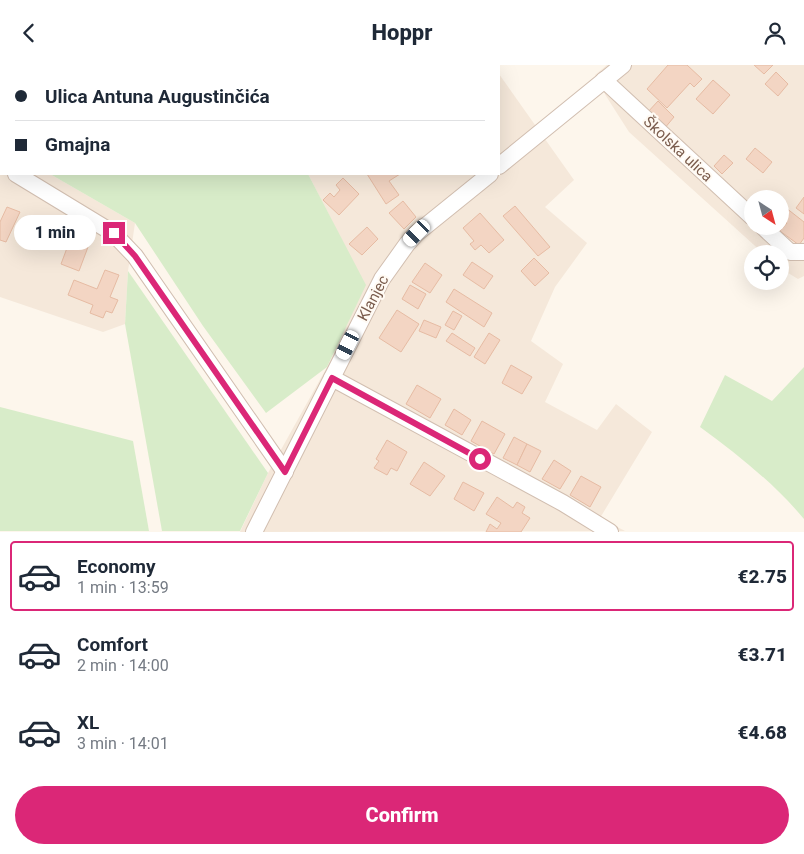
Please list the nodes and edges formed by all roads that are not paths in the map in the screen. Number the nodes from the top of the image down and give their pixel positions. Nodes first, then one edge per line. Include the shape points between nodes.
1 (623, 65) edge
2 (604, 79) junction
3 (500, 165) edge
4 (18, 175) edge
5 (489, 175) edge
6 (744, 210) edge
7 (772, 235) edge
8 (804, 252) edge
9 (332, 378) junction
10 (285, 472) junction
11 (254, 531) edge
12 (610, 531) edge

1 - 2 street
2 - 3 street
2 - 6 street, Školska ulica
4 - 10 street via 114,233 135,256
5 - 9 street, Klanjec via 406,244 382,279
7 - 8 street via 790,252
9 - 10 street, Klanjec
9 - 12 street
10 - 11 street, Klanjec

